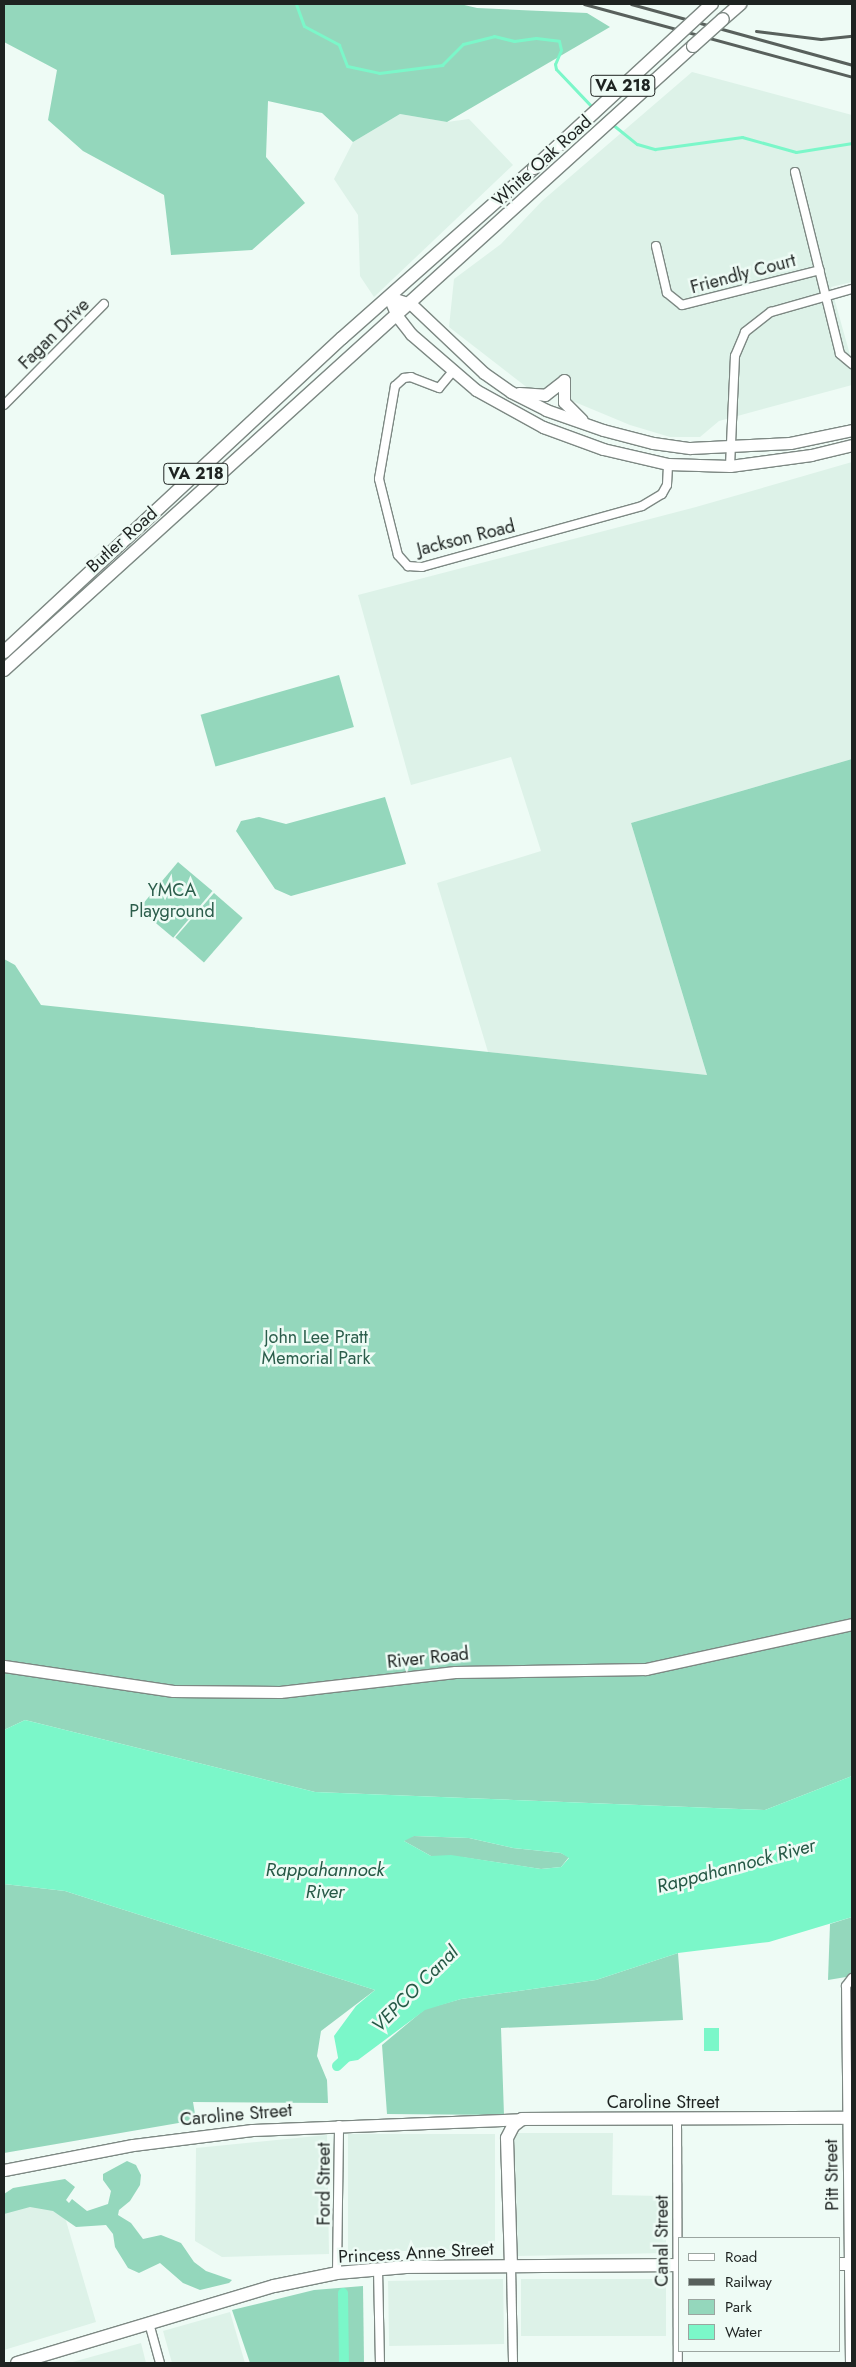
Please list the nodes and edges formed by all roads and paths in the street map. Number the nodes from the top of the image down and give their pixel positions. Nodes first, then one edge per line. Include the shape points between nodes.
1 (712, 4) edge
2 (740, 4) edge
3 (794, 172) dead end
4 (656, 246) dead end
5 (820, 270) junction
6 (852, 289) edge
7 (827, 296) junction
8 (389, 297) junction
9 (104, 304) dead end
10 (411, 304) junction
11 (397, 316) junction
12 (850, 364) edge
13 (454, 370) junction
14 (511, 392) junction
15 (4, 405) edge
16 (586, 425) junction
17 (852, 430) edge
18 (852, 446) edge
19 (730, 447) junction
20 (668, 464) junction
21 (730, 466) junction
22 (4, 652) edge
23 (4, 670) edge
24 (852, 1624) edge
25 (4, 1666) edge
26 (852, 1978) edge
27 (849, 2118) edge
28 (522, 2119) junction
29 (677, 2119) junction
30 (474, 2122) junction
31 (339, 2125) junction
32 (507, 2138) junction
33 (4, 2170) edge
34 (510, 2231) junction
35 (847, 2264) edge
36 (678, 2265) edge
37 (488, 2266) junction
38 (511, 2266) junction
39 (378, 2269) junction
40 (338, 2273) junction
41 (149, 2323) junction
42 (16, 2363) edge
43 (160, 2363) edge
44 (380, 2363) edge
45 (513, 2363) edge
46 (678, 2363) edge
47 (850, 2363) edge

1 - 8 main road, White Oak Road / VA 218, bridge
2 - 10 main road, White Oak Road / VA 218, bridge
3 - 5 street
4 - 5 street, Friendly Court via 667,293 682,305
5 - 7 street
6 - 7 street
7 - 12 street via 840,354
7 - 19 street via 771,312 745,332 735,356
8 - 10 street
8 - 11 street
8 - 22 main road, Butler Road / VA 218
9 - 15 street, Fagan Drive
10 - 11 main road, VA 218
10 - 14 street via 484,373
11 - 13 street via 411,334
11 - 23 main road, Butler Road / VA 218
13 - 20 street via 476,390 543,427 603,449
13 - 20 street, Jackson Road via 438,388 411,378 404,378 395,386 379,479 398,555 408,566 422,567 642,506 662,494 667,485
14 - 16 street
14 - 16 street via 545,394 564,380 564,402
16 - 19 street via 653,443 690,448
17 - 19 street via 790,442
18 - 21 street
19 - 21 street
20 - 21 street
24 - 25 street, River Road via 646,1669 456,1672 280,1692 173,1691
26 - 27 street, Pitt Street via 846,1986
27 - 29 main road, Caroline Street
27 - 35 street, Pitt Street
28 - 29 main road, Caroline Street
28 - 30 street, Caroline Street
28 - 32 main road via 513,2126
29 - 36 street, Canal Street
30 - 31 street, Caroline Street
30 - 32 street, Caroline Street via 502,2127
31 - 33 street, Caroline Street via 186,2137
31 - 40 street, Ford Street
32 - 34 main road
34 - 37 main road via 503,2258
34 - 38 main road
35 - 47 street, Pitt Street
36 - 38 main road, Princess Anne Street
36 - 46 street, Canal Street
37 - 38 main road, Princess Anne Street
37 - 39 main road, Princess Anne Street
38 - 45 street
39 - 40 main road, Princess Anne Street
39 - 44 street
40 - 41 main road, Princess Anne Street via 274,2286
41 - 42 main road, Princess Anne Street
41 - 43 street

